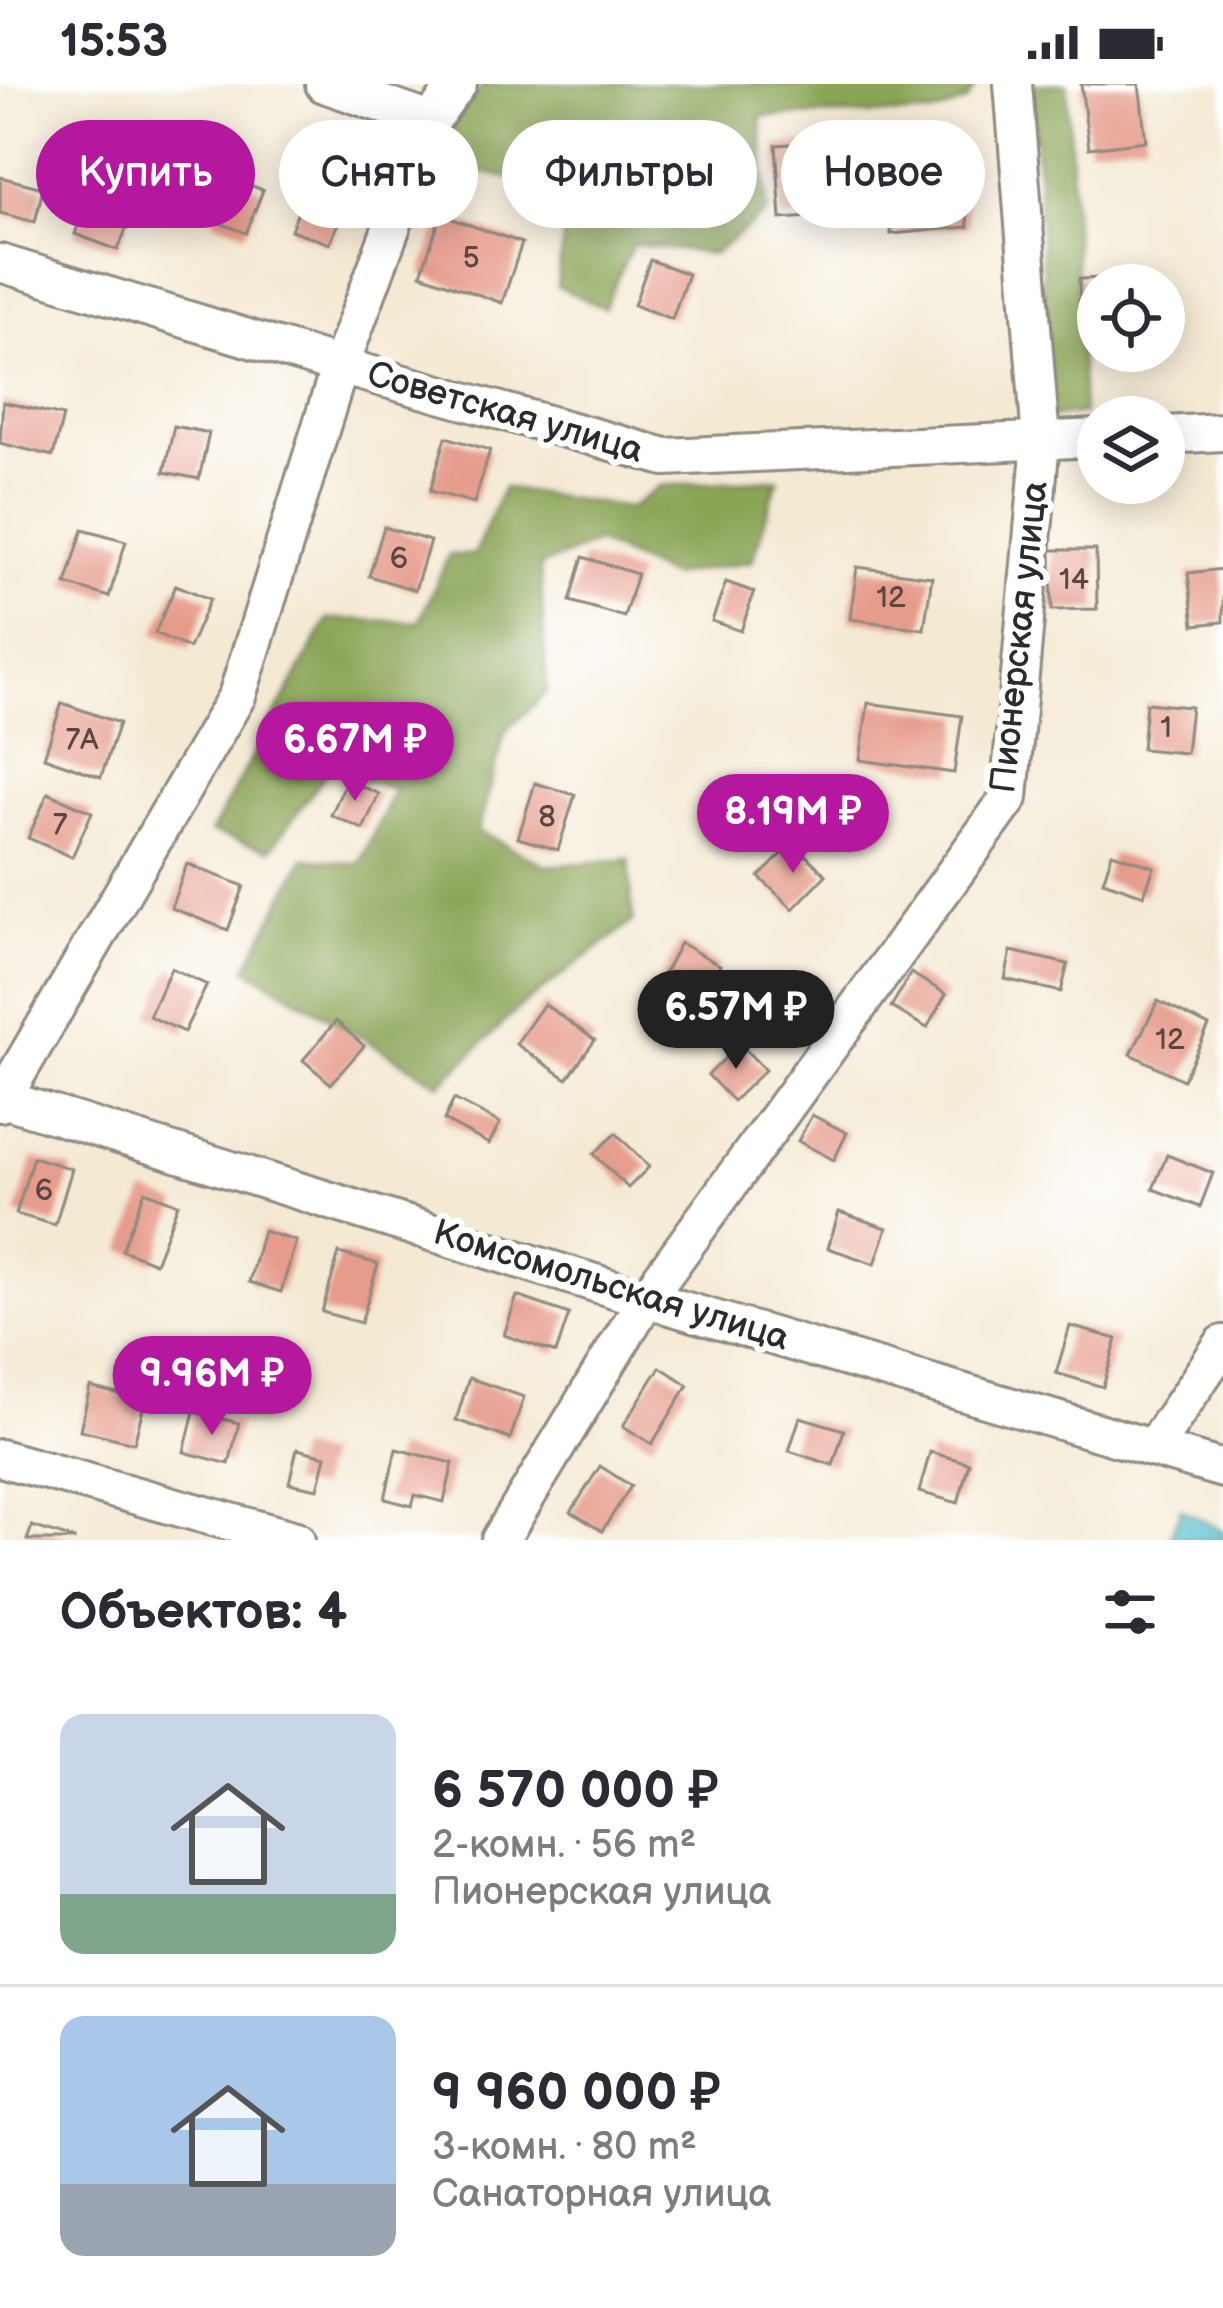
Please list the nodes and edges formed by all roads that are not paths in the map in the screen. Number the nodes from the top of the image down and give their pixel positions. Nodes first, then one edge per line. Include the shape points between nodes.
1 (324, 84) edge
2 (458, 84) edge
3 (1012, 84) edge
4 (425, 120) edge
5 (432, 120) edge
6 (391, 228) edge
7 (0, 263) edge
8 (340, 366) junction
9 (1223, 432) edge
10 (1185, 434) edge
11 (1077, 440) edge
12 (1041, 442) junction
13 (1, 1100) edge
14 (646, 1299) junction
15 (1223, 1345) edge
16 (1153, 1448) junction
17 (0, 1458) edge
18 (1223, 1469) edge
19 (296, 1540) edge
20 (500, 1540) edge

1 - 4 street
2 - 5 street
3 - 12 street, Пионерская улица
6 - 8 street
7 - 8 street, Советская улица
8 - 12 street, Советская улица via 664,458
8 - 13 street via 237,696
9 - 10 street
11 - 12 street, Советская улица
12 - 14 street, Пионерская улица via 1009,798
13 - 14 street, Комсомольская улица
14 - 16 street, Комсомольская улица
14 - 20 street, Пионерская улица
15 - 16 street
16 - 18 street, Комсомольская улица
17 - 19 street

